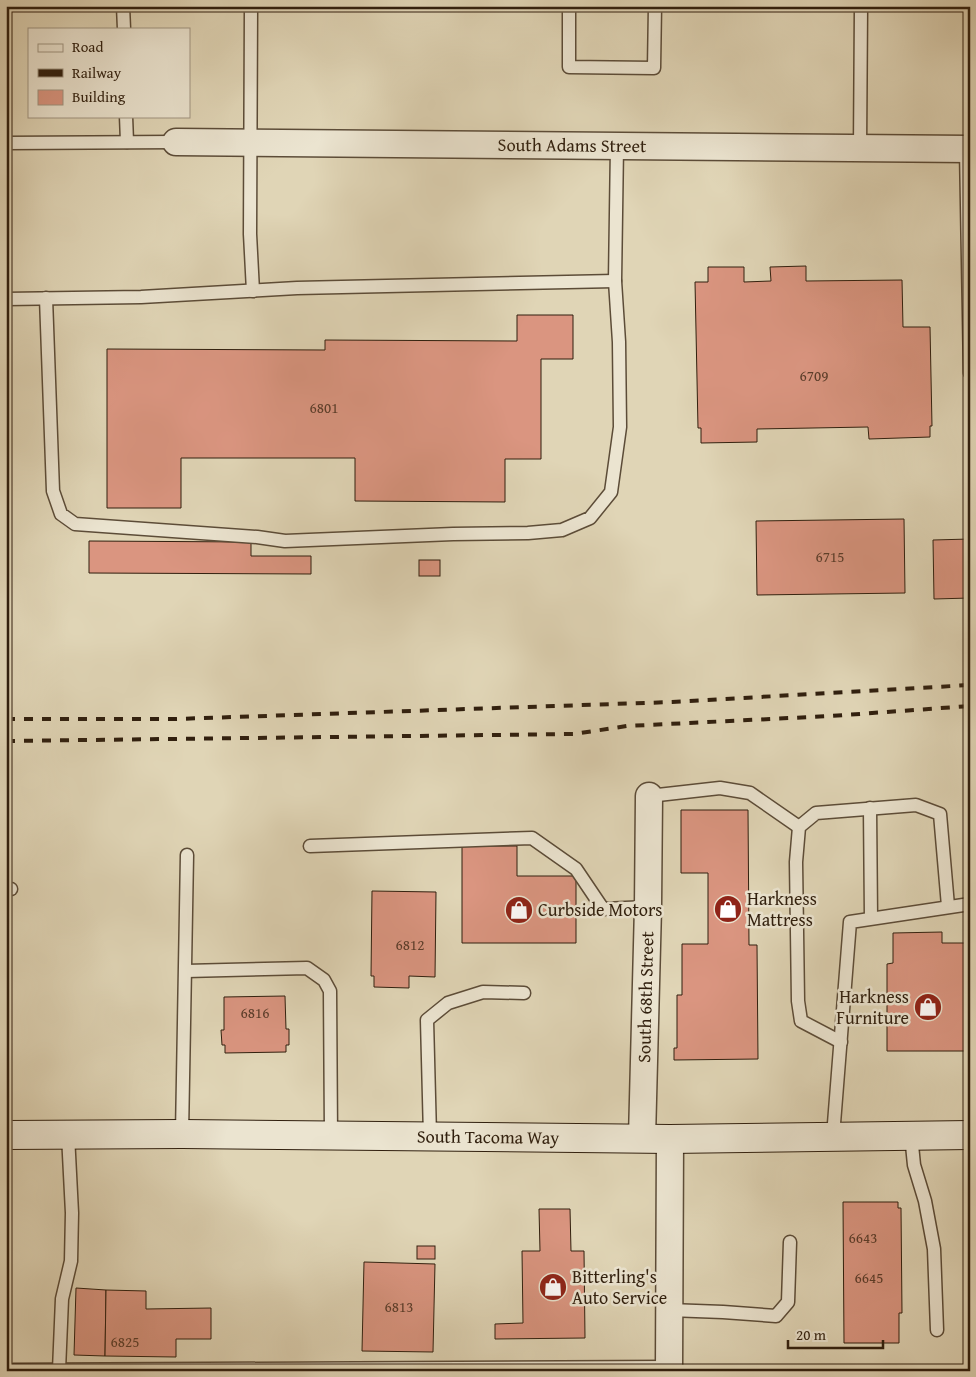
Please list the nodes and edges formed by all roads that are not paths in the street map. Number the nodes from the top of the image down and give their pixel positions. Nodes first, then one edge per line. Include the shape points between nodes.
1 (123, 6) edge
2 (251, 6) edge
3 (569, 6) edge
4 (655, 6) edge
5 (861, 6) edge
6 (124, 28) edge
7 (126, 118) edge
8 (127, 142) junction
9 (176, 142) joint
10 (6, 143) edge
11 (250, 143) junction
12 (616, 146) junction
13 (860, 149) junction
14 (968, 149) edge
15 (615, 281) junction
16 (253, 290) junction
17 (46, 298) junction
18 (6, 299) edge
19 (970, 373) edge
20 (649, 796) joint
21 (870, 808) junction
22 (799, 827) junction
23 (310, 846) dead end
24 (188, 855) dead end
25 (970, 904) edge
26 (948, 906) junction
27 (648, 907) junction
28 (871, 918) junction
29 (186, 972) junction
30 (524, 994) dead end
31 (841, 1042) junction
32 (182, 1134) junction
33 (970, 1134) edge
34 (6, 1135) edge
35 (68, 1135) junction
36 (331, 1135) junction
37 (910, 1135) junction
38 (430, 1136) junction
39 (833, 1136) junction
40 (642, 1138) junction
41 (670, 1139) junction
42 (790, 1242) dead end
43 (670, 1310) junction
44 (937, 1330) dead end
45 (670, 1369) edge
46 (6, 1370) edge
47 (59, 1370) edge

1 - 6 lane
2 - 11 lane
3 - 4 lane via 569,67 654,68
5 - 13 lane
7 - 8 lane
8 - 9 lane
8 - 10 lane
9 - 11 street, South Adams Street
11 - 12 street, South Adams Street
11 - 16 lane
12 - 13 street, South Adams Street
12 - 15 lane
13 - 14 street, South Adams Street
14 - 19 lane
15 - 16 lane
15 - 17 lane via 620,427 611,492 590,518 562,530 528,533 285,541 75,524 61,514 53,491
16 - 17 lane via 141,297
17 - 18 lane
20 - 22 lane via 720,788 750,794
20 - 27 street, South 68th Street
21 - 22 lane via 816,813
21 - 26 lane via 916,805 940,814
21 - 28 lane
22 - 31 lane via 796,862 801,1021
23 - 27 lane via 532,838 576,869 603,909
24 - 29 lane
25 - 26 lane
26 - 28 lane
27 - 40 street, South 68th Street
28 - 31 lane via 850,922
29 - 32 lane
29 - 36 lane via 307,968 324,980 330,991
30 - 38 lane via 483,992 448,1003 427,1020
31 - 39 lane
32 - 35 main road, South Tacoma Way
32 - 36 main road, South Tacoma Way
33 - 37 main road, South Tacoma Way
34 - 35 main road, South Tacoma Way
35 - 47 lane via 71,1261 62,1299
36 - 38 main road, South Tacoma Way
37 - 39 main road, South Tacoma Way
37 - 44 lane via 934,1249
38 - 40 main road, South Tacoma Way
39 - 41 main road, South Tacoma Way
40 - 41 main road, South Tacoma Way
41 - 43 street
42 - 43 lane via 788,1302 776,1316
43 - 45 street
45 - 47 lane
46 - 47 lane

